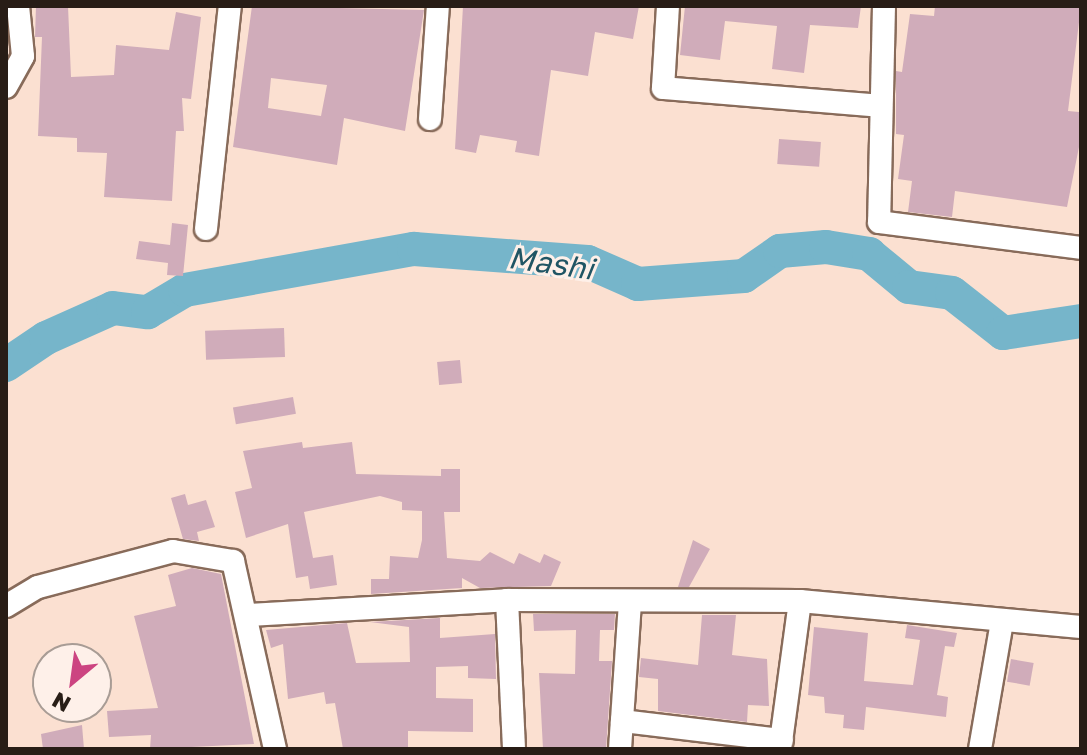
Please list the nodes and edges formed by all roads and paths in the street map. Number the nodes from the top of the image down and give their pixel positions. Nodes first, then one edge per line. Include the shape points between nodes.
1 (18, 6) edge
2 (230, 6) edge
3 (438, 6) edge
4 (668, 6) edge
5 (884, 6) edge
6 (6, 87) edge
7 (880, 106) junction
8 (430, 119) dead end
9 (206, 229) dead end
10 (1081, 248) edge
11 (507, 600) junction
12 (800, 601) junction
13 (630, 602) junction
14 (6, 606) edge
15 (249, 615) junction
16 (1002, 622) junction
17 (1081, 627) edge
18 (622, 721) junction
19 (781, 745) edge
20 (275, 749) edge
21 (514, 749) edge
22 (620, 749) edge
23 (980, 749) edge

1 - 6 street via 23,56
2 - 9 street
3 - 8 street
4 - 7 street via 663,88
5 - 7 street
7 - 10 street via 879,222
11 - 13 street
11 - 15 street
11 - 21 street
12 - 13 street
12 - 16 street
12 - 19 street
13 - 18 street
14 - 15 street via 38,587 173,551 233,561
15 - 20 street
16 - 17 street
16 - 23 street
18 - 19 street
18 - 22 street

